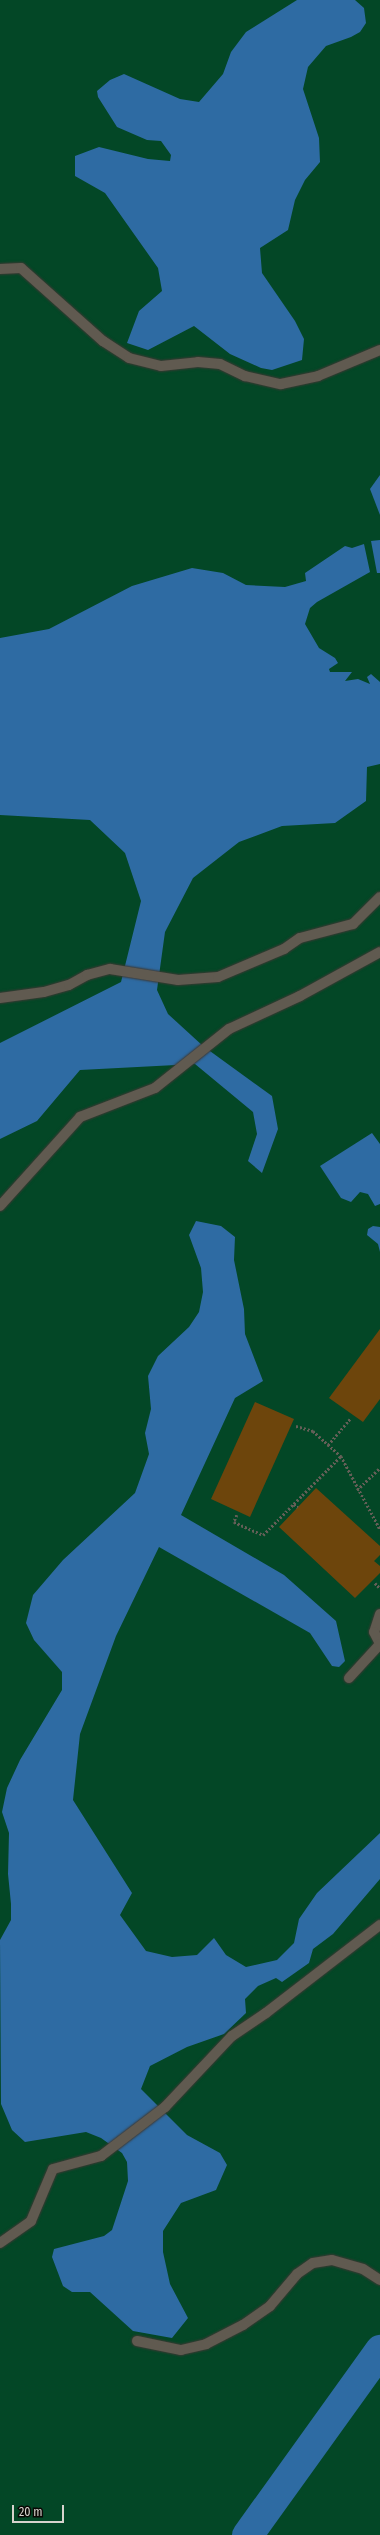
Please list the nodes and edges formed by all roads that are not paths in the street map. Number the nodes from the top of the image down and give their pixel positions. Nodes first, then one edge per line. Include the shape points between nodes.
1 (0, 269) edge
2 (380, 350) edge
3 (380, 897) edge
4 (380, 952) edge
5 (0, 998) edge
6 (0, 1206) edge
7 (380, 1614) edge
8 (380, 1644) edge
9 (349, 1678) dead end
10 (380, 1925) edge
11 (0, 2243) edge
12 (380, 2280) edge
13 (137, 2341) dead end

1 - 2 lane via 21,268 102,341 129,358 160,366 198,362 220,364 245,376 281,384 318,376
3 - 5 lane via 352,924 300,938 284,949 218,977 178,980 110,969 44,992
4 - 6 lane via 300,996 229,1029 155,1088 80,1117
7 - 8 lane via 374,1632
8 - 9 lane
10 - 11 lane via 232,2036 165,2107 101,2156 53,2168 31,2221
12 - 13 lane via 363,2269 332,2260 313,2263 297,2274 270,2306 243,2325 206,2344 181,2350

